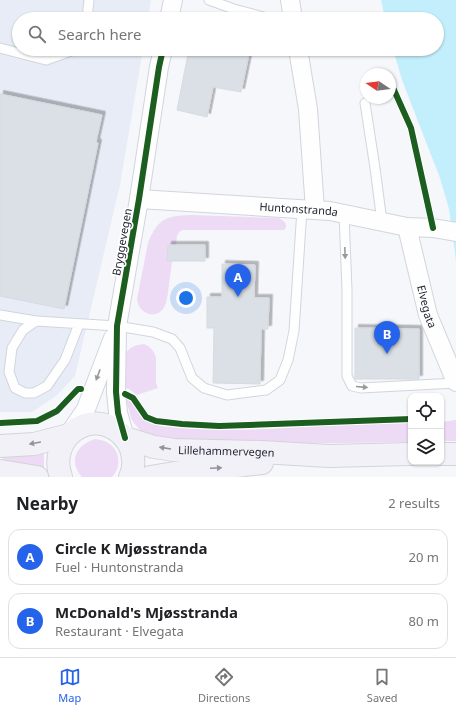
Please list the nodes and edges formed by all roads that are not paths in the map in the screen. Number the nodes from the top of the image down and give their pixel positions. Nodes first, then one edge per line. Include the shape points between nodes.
1 (89, 0) edge
2 (173, 0) edge
3 (209, 0) edge
4 (290, 0) edge
5 (88, 12) edge
6 (170, 12) edge
7 (245, 12) edge
8 (292, 12) edge
9 (0, 48) edge
10 (12, 51) edge
11 (31, 56) edge
12 (57, 56) edge
13 (162, 56) edge
14 (299, 56) edge
15 (365, 104) edge
16 (140, 199) junction
17 (308, 210) junction
18 (344, 214) junction
19 (382, 222) junction
20 (407, 227) junction
21 (450, 231) edge
22 (0, 315) edge
23 (36, 321) junction
24 (79, 324) junction
25 (117, 326) junction
26 (456, 383) edge
27 (68, 435) junction
28 (125, 438) junction
29 (0, 446) edge
30 (408, 454) edge
31 (444, 454) edge
32 (456, 454) edge
33 (330, 456) junction
34 (0, 471) edge
35 (37, 477) edge
36 (61, 477) edge
37 (130, 477) edge
38 (150, 477) edge

1 - 5 lane
2 - 6 street
3 - 7 lane
4 - 8 street
9 - 10 lane
11 - 12 lane via 46,60
13 - 16 street, Bryggevegen
14 - 17 street via 308,108
15 - 19 lane
16 - 17 street, Huntonstranda
16 - 25 street, Bryggevegen
17 - 18 street, Huntonstranda
17 - 25 lane via 294,331 288,360 280,380 266,390 227,394 204,388 192,378 180,348 172,339 153,332
18 - 19 street, Huntonstranda
18 -> 26 lane via 347,376 352,386 361,388
19 - 20 street, Huntonstranda
20 - 21 street, Huntonstranda
20 - 26 street, Elvegata via 428,315
22 - 23 lane
23 - 24 lane
23 - 24 lane via 23,330 12,348 9,372 15,388 25,394 34,393 47,386 65,360
24 - 25 lane
25 -> 27 street, Bryggevegen via 86,409
25 - 28 street, Bryggevegen via 116,392 118,413
27 - 28 highway via 87,425 98,424 112,428
27 -> 29 highway via 34,444
27 - 36 highway via 59,451 58,470
33 -> 28 highway, Lillehammervegen via 174,450
28 - 37 highway via 134,461
30 - 33 highway, Lillehammervegen
31 - 32 highway
38 -> 33 highway, Lillehammervegen via 199,469
34 - 35 highway

